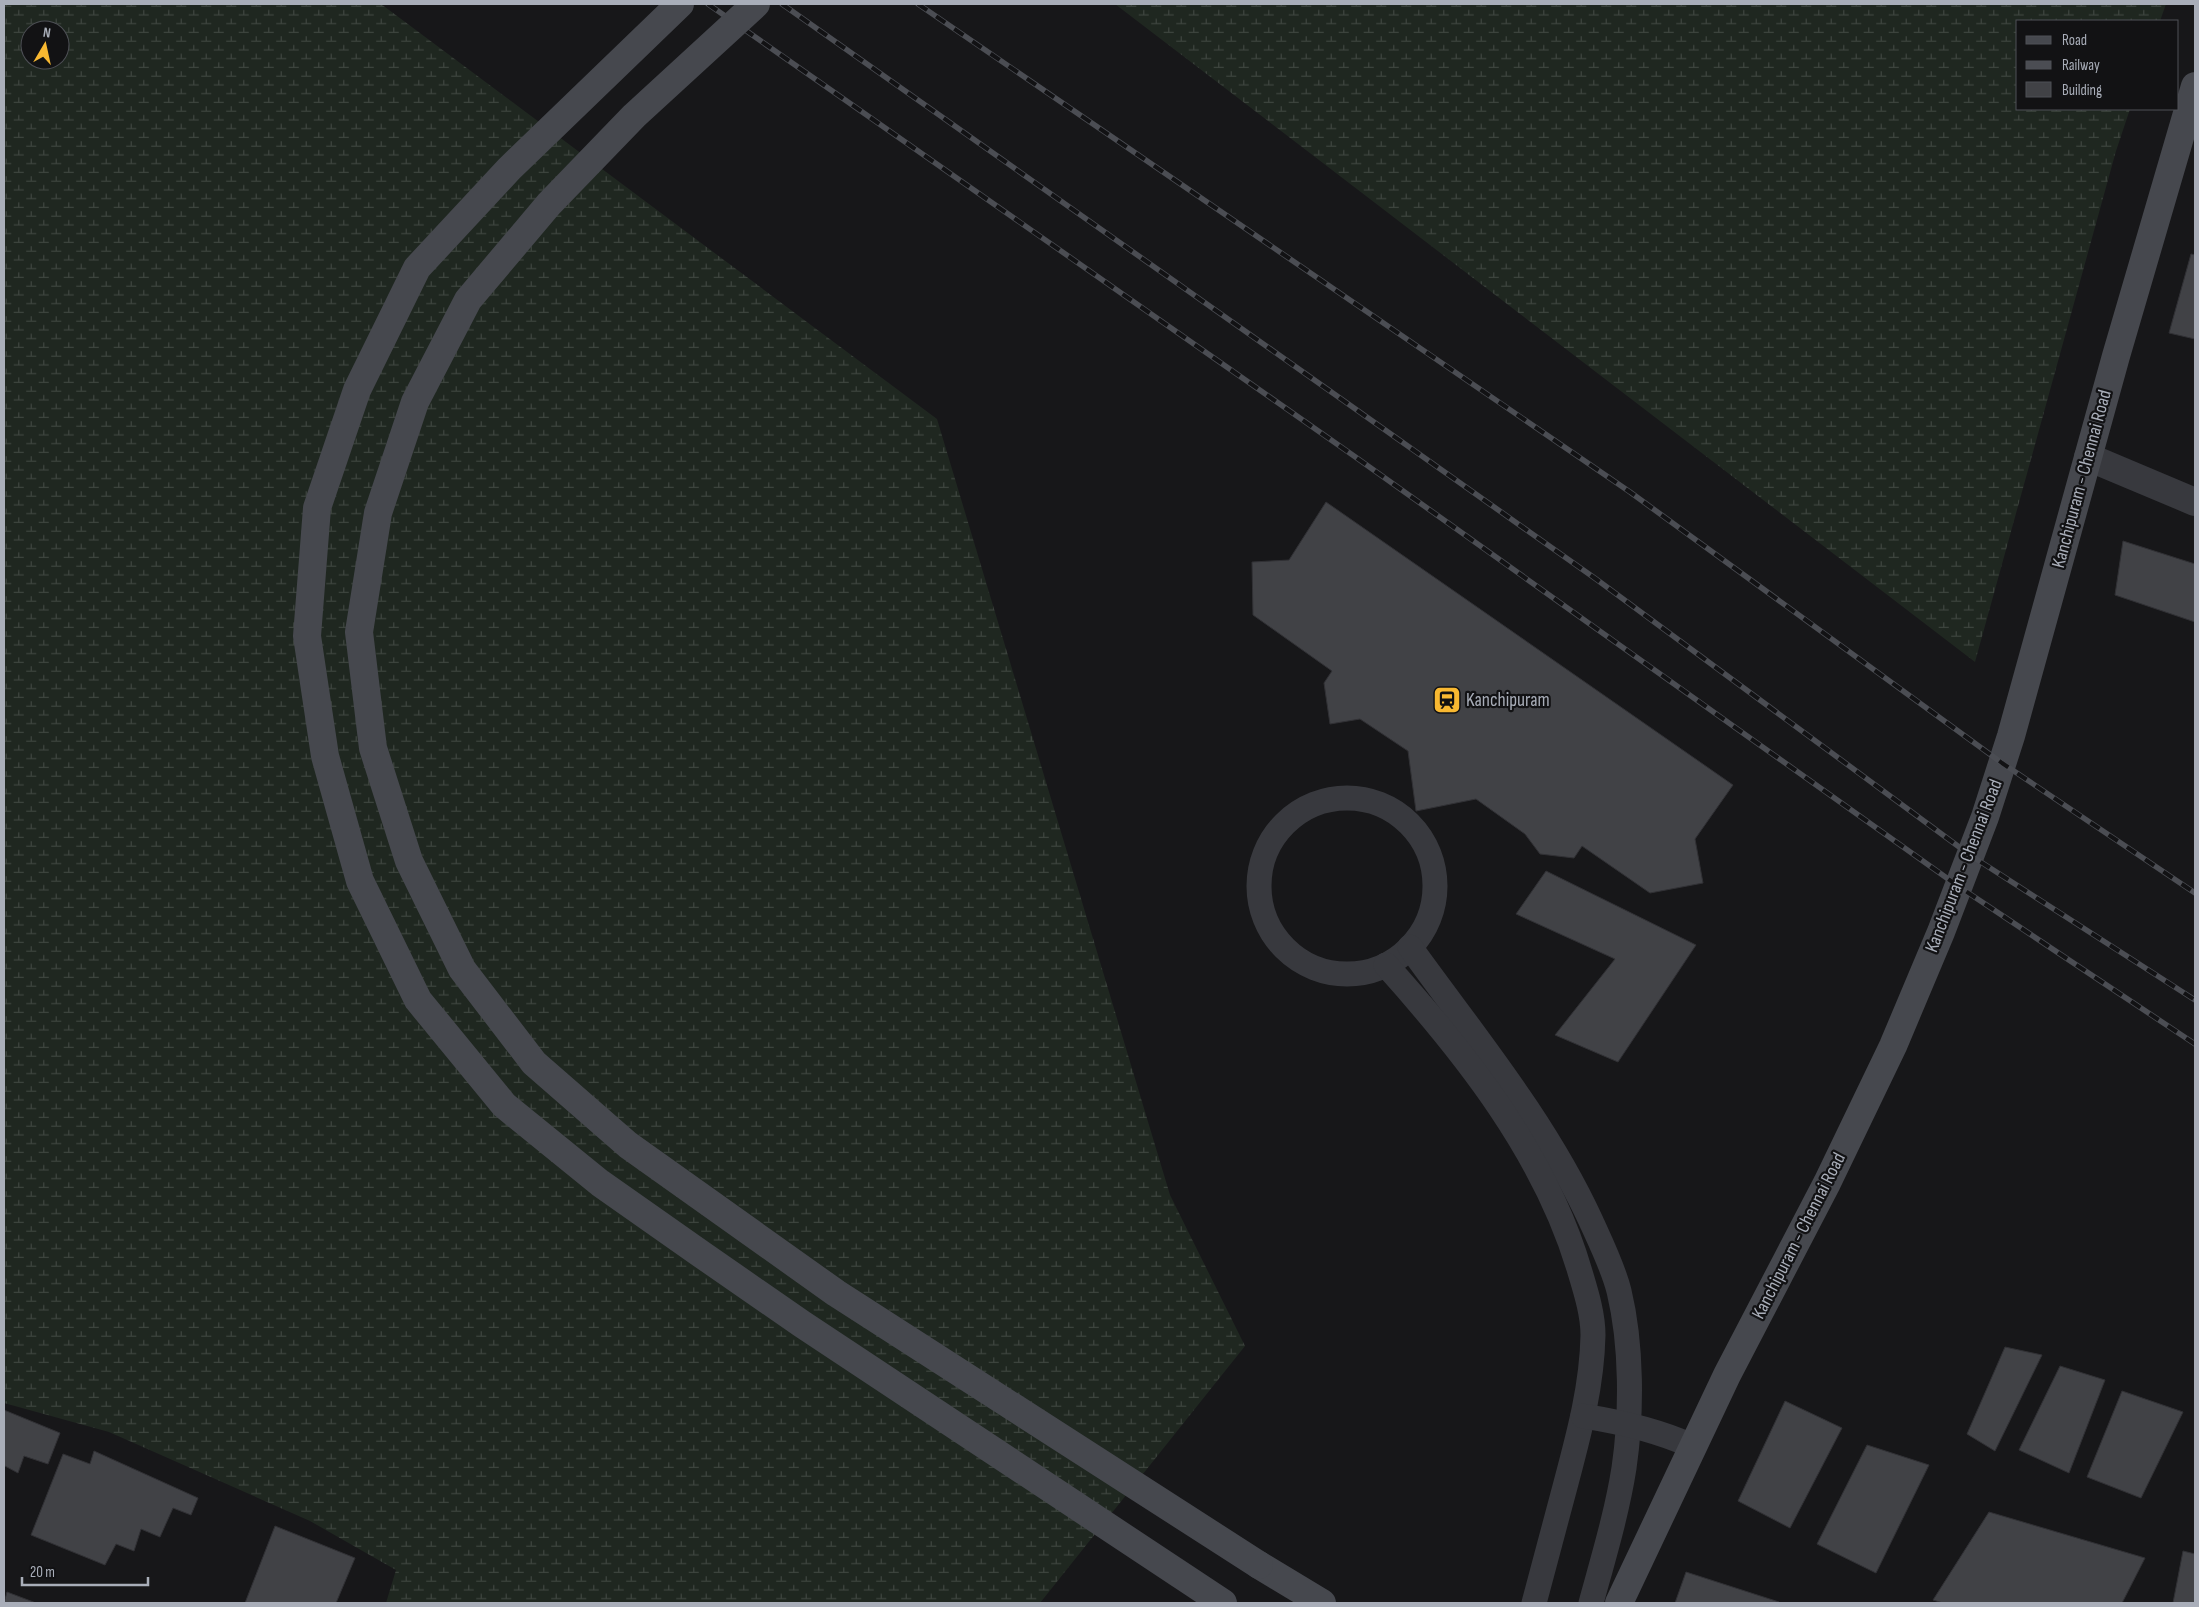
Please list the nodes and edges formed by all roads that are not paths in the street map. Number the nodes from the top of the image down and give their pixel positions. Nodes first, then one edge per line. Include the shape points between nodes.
1 (680, 4) edge
2 (756, 4) edge
3 (2195, 86) edge
4 (2088, 457) junction
5 (2195, 502) edge
6 (1410, 948) junction
7 (1386, 965) junction
8 (1583, 1416) junction
9 (1628, 1423) junction
10 (1692, 1446) junction
11 (1222, 1603) edge
12 (1322, 1603) edge
13 (1534, 1603) edge
14 (1591, 1603) edge
15 (1619, 1603) edge

1 - 11 main road via 509,169 417,268 357,390 317,508 307,636 325,756 360,881 418,1000 504,1105 600,1183 701,1254
2 - 12 main road, bridge via 634,116 549,204 468,300 416,402 378,514 359,632 372,748 408,862 462,969 534,1063 628,1145 836,1293
3 - 4 main road, Kanchipuram - Chennai Road
4 - 5 street
4 - 10 main road, Kanchipuram - Chennai Road via 2011,736 1985,817 1941,932 1893,1046 1827,1183
6 - 7 lane
6 - 7 lane via 1431,917 1436,887 1431,858 1416,831 1394,811 1366,800 1336,799 1307,808 1284,824 1268,847 1259,874 1260,902 1269,929 1287,951 1310,967 1338,974 1366,973
6 - 9 lane via 1558,1155 1604,1248 1619,1291 1628,1353
7 - 8 lane via 1422,1005 1492,1097 1531,1158 1564,1223 1587,1294 1593,1332
8 - 9 lane
8 - 13 lane
9 - 10 lane
9 - 14 lane via 1624,1467
10 - 15 main road, Kanchipuram - Chennai Road

